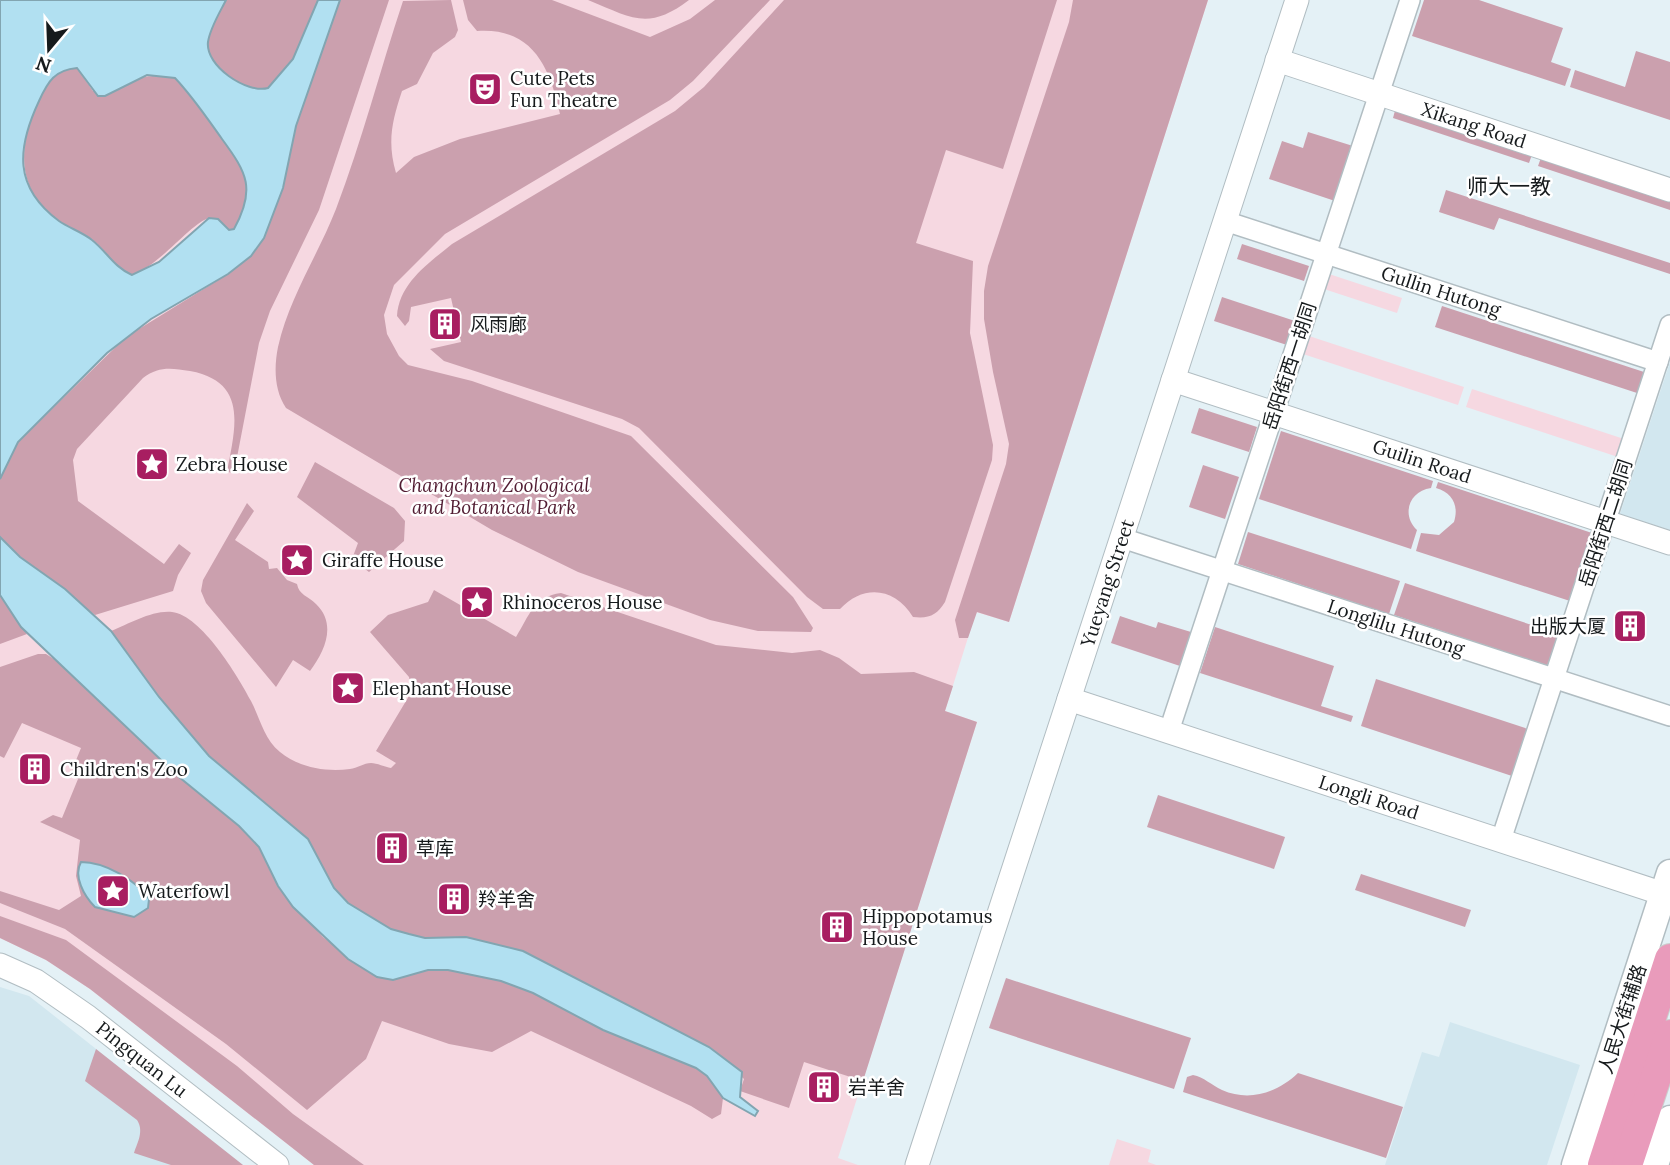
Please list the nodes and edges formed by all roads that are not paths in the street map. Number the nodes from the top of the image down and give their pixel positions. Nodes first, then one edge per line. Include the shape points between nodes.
1 (1297, 0) edge
2 (1410, 0) edge
3 (1277, 60) junction
4 (1379, 94) junction
5 (1670, 190) edge
6 (1225, 221) junction
7 (1326, 254) junction
8 (1670, 325) edge
9 (1658, 362) junction
10 (1173, 380) junction
11 (1273, 412) junction
12 (1606, 522) junction
13 (1122, 538) junction
14 (1670, 543) edge
15 (1222, 570) junction
16 (1554, 678) junction
17 (1069, 699) junction
18 (1670, 716) edge
19 (1168, 731) junction
20 (1501, 840) junction
21 (1668, 887) edge
22 (1670, 959) edge
23 (0, 965) edge
24 (1670, 1035) edge
25 (1670, 1119) edge
26 (277, 1165) edge
27 (917, 1165) edge
28 (1575, 1165) edge
29 (1603, 1165) edge
30 (1627, 1165) edge
31 (1655, 1165) edge

1 - 3 street, Yueyang Street
2 - 4 street, 岳阳街西一胡同
3 - 4 street, Xikang Road
3 - 6 street, Yueyang Street
4 - 5 street, Xikang Road
4 - 7 street, 岳阳街西一胡同
6 - 7 street, Gullin Hutong
6 - 10 street, Yueyang Street
7 - 9 street, Gullin Hutong
7 - 11 street, 岳阳街西一胡同
8 - 9 street, 岳阳街西二胡同
9 - 12 street, 岳阳街西二胡同
10 - 11 street, Guilin Road
10 - 13 street, Yueyang Street
11 - 12 street, Guilin Road
11 - 15 street, 岳阳街西一胡同
12 - 14 street, Guilin Road
12 - 16 street, 岳阳街西二胡同
13 - 15 street, Longlilu Hutong
13 - 17 street, Yueyang Street
15 - 16 street, Longlilu Hutong
15 - 19 street, 岳阳街西一胡同
16 - 18 street, Longlilu Hutong
16 - 20 street, 岳阳街西二胡同
17 - 19 street, Longli Road
17 - 27 street, Yueyang Street
19 - 20 street, Longli Road
20 - 21 street, Longli Road
21 - 28 main road, 人民大街辅路
22 - 29 main road
23 - 26 street, Pingquan Lu via 36,981 79,1011
24 - 30 main road
25 - 31 main road

